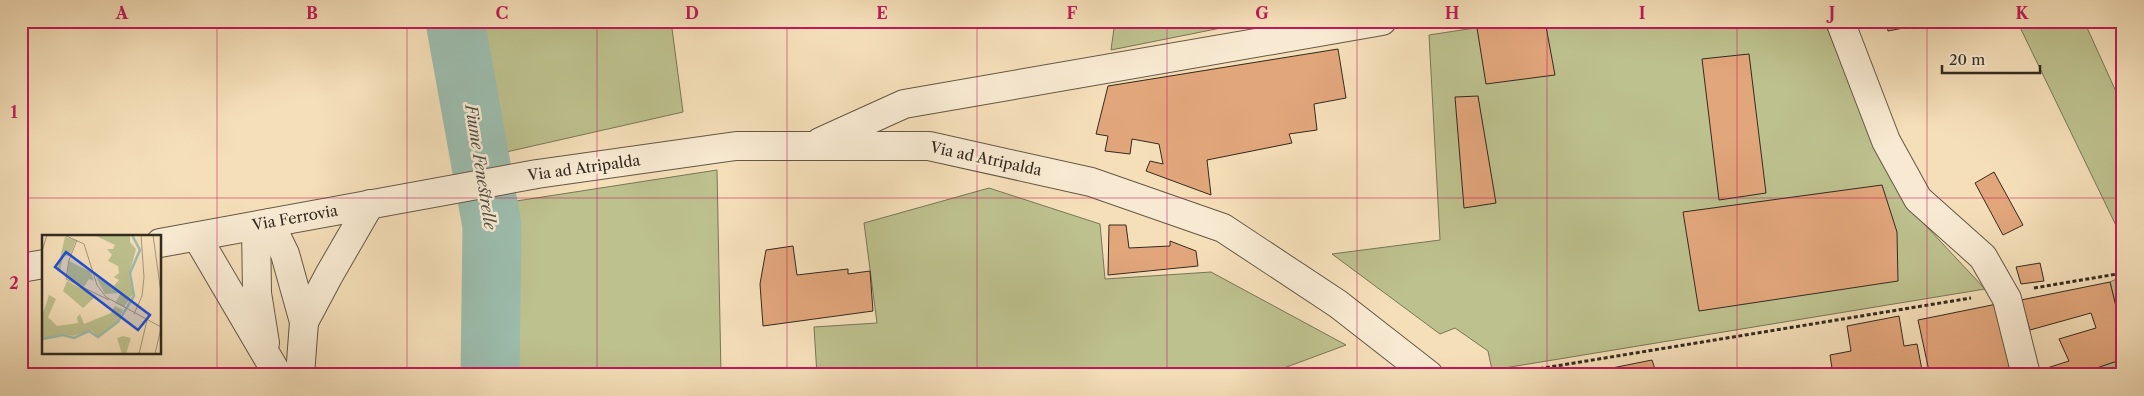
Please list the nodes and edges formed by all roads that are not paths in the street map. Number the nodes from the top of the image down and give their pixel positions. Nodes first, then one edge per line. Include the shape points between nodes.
1 (1382, 21) edge
2 (1840, 21) edge
3 (809, 146) junction
4 (430, 193) joint
5 (370, 204) junction
6 (263, 224) junction
7 (197, 236) junction
8 (161, 243) edge
9 (42, 264) edge
10 (21, 268) edge
11 (304, 322) junction
12 (273, 367) edge
13 (300, 375) edge
14 (1429, 375) edge
15 (2026, 375) edge

1 - 3 street via 904,104
2 - 15 street via 1886,141 1918,199 1983,257 2007,299
3 - 4 street, Via ad Atripalda via 736,146 537,174
3 - 14 street, Via ad Atripalda via 929,146 1091,182 1223,228 1338,304
4 - 5 street, Via Ferrovia
5 - 6 street, Via Ferrovia
5 - 11 street
6 - 7 street, Via Ferrovia
6 - 11 street via 285,254
6 - 12 street via 257,293
7 - 8 street, Via Ferrovia
7 - 12 street
9 - 10 street
11 - 13 street

